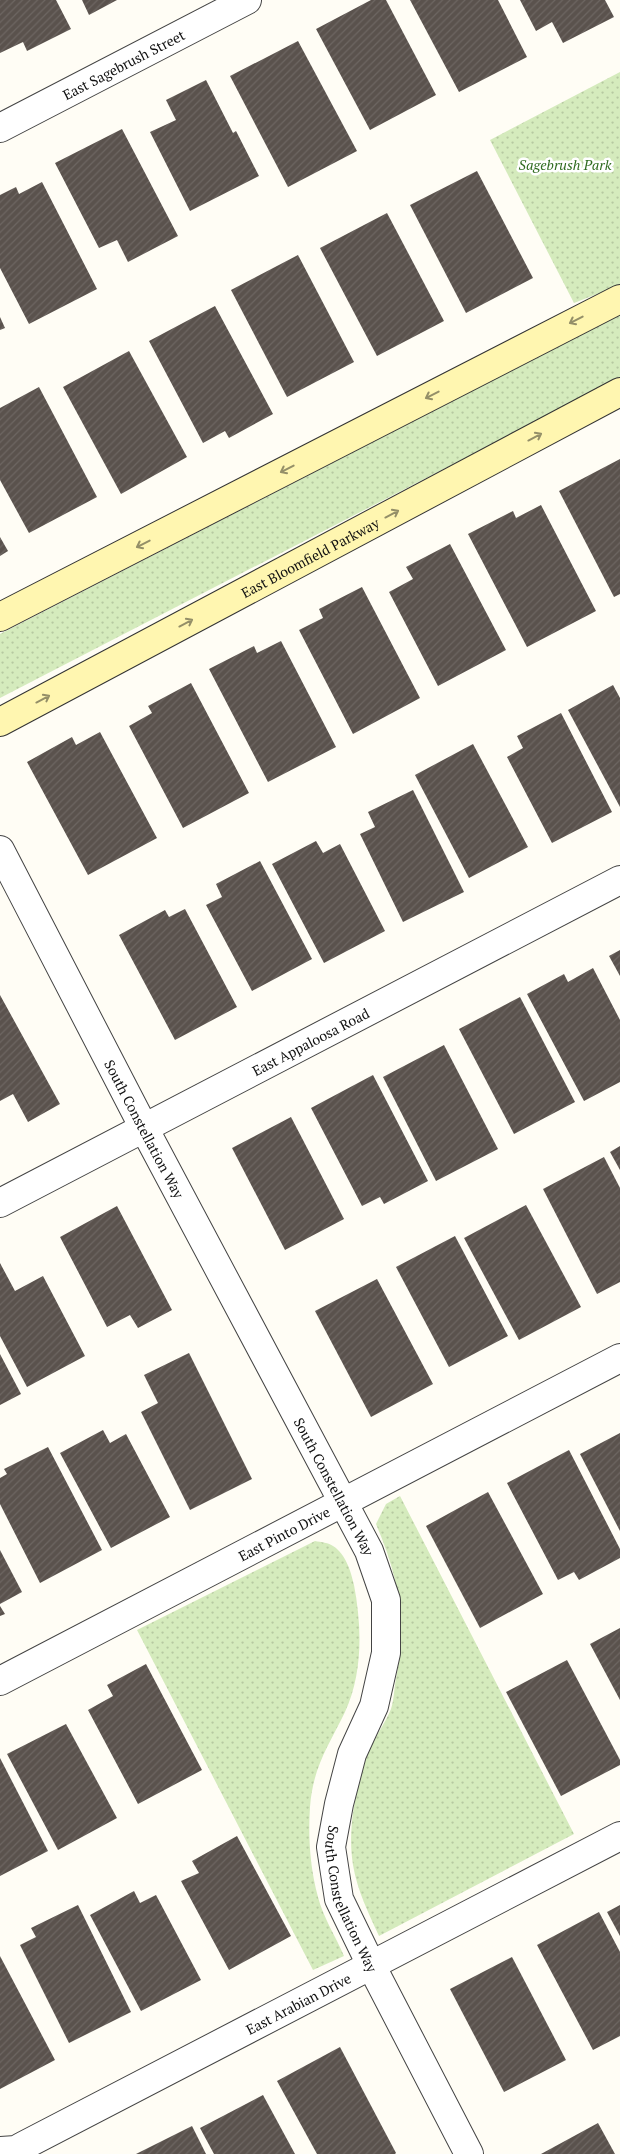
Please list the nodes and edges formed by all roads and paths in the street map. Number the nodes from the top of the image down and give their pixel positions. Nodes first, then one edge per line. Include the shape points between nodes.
1 (247, 0) edge
2 (0, 128) edge
3 (620, 299) edge
4 (620, 392) edge
5 (0, 617) edge
6 (0, 722) edge
7 (0, 850) edge
8 (620, 880) edge
9 (144, 1128) junction
10 (0, 1203) edge
11 (620, 1358) edge
12 (343, 1502) junction
13 (0, 1681) edge
14 (620, 1836) edge
15 (371, 1965) junction
16 (0, 2152) edge
17 (469, 2154) edge

1 - 2 street, East Sagebrush Street
3 -> 5 street
6 -> 4 street, East Bloomfield Parkway
7 - 9 street, South Constellation Way
8 - 9 street, East Appaloosa Road
9 - 10 street, East Appaloosa Road
9 - 12 street, South Constellation Way
11 - 12 street, East Pinto Drive
12 - 13 street, East Pinto Drive
12 - 15 street, South Constellation Way via 369,1551 386,1600 386,1654 374,1706 352,1754 331,1847 339,1899
14 - 15 street, East Arabian Drive
15 - 16 street, East Arabian Drive via 24,2146
15 - 17 street, South Constellation Way

